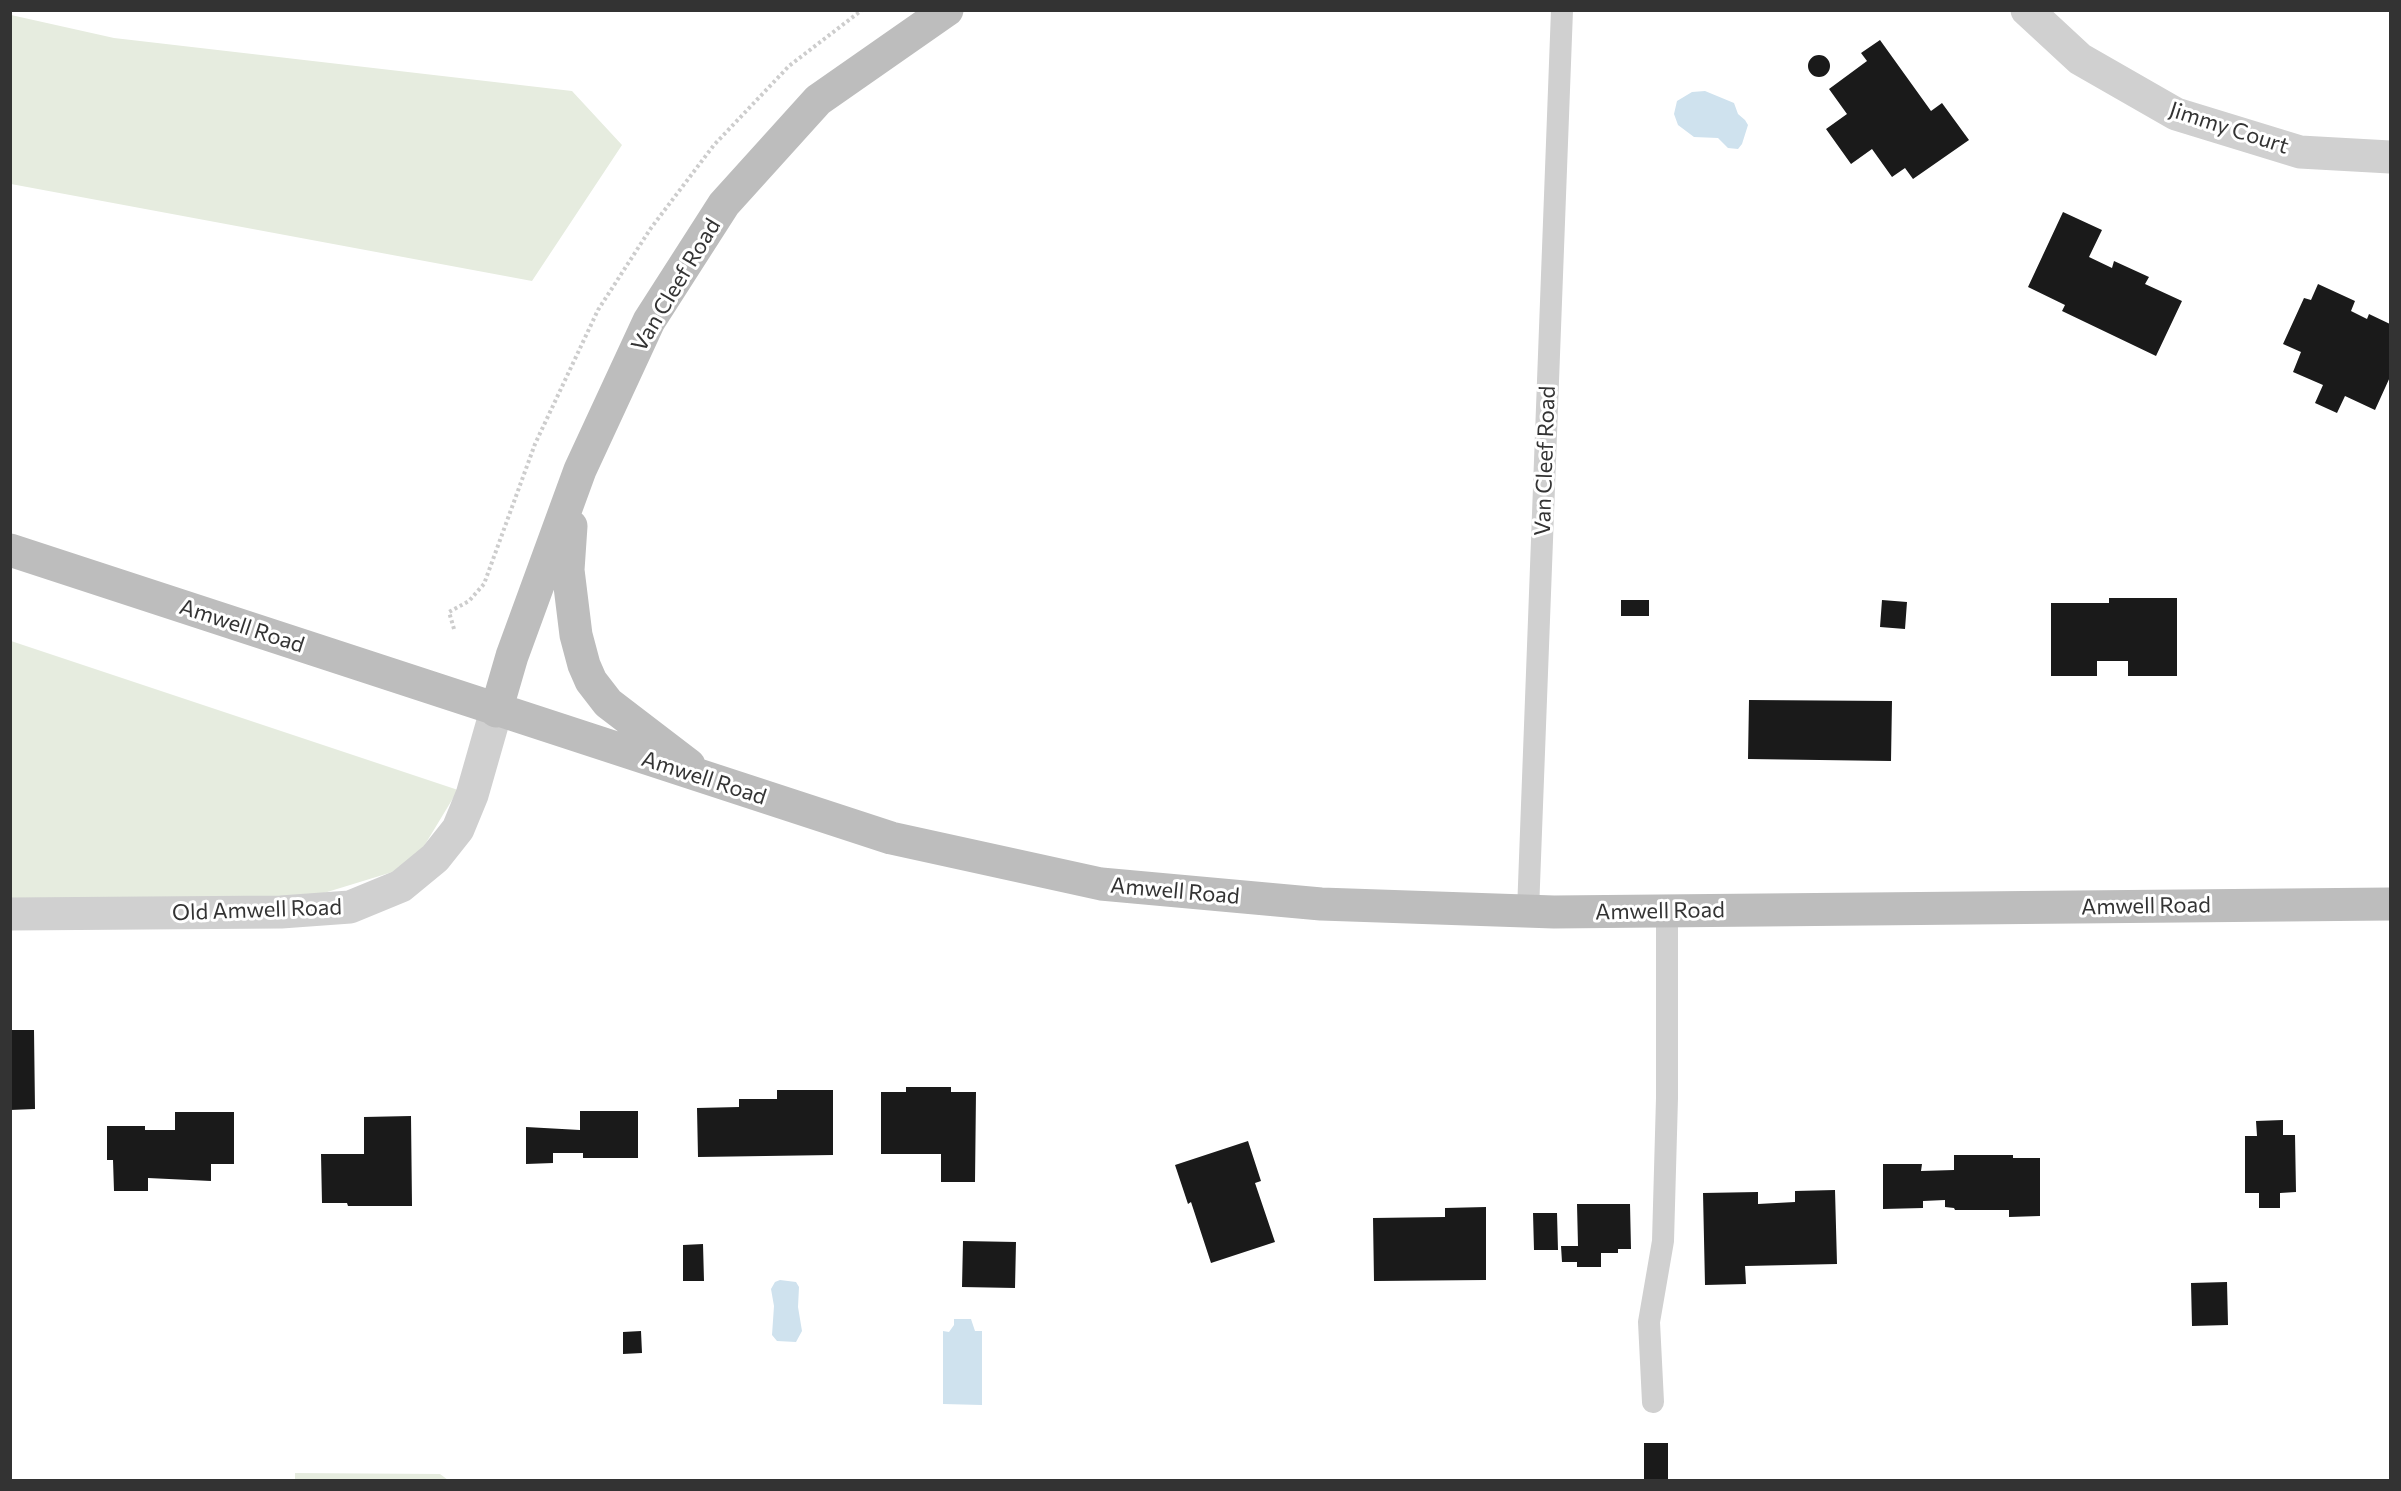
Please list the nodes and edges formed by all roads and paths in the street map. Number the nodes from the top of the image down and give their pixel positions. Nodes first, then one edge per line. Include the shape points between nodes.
1 (947, 10) edge
2 (1562, 10) edge
3 (2027, 10) edge
4 (2391, 157) edge
5 (574, 486) junction
6 (10, 550) edge
7 (496, 711) junction
8 (707, 779) junction
9 (2391, 904) edge
10 (1528, 911) junction
11 (1667, 911) junction
12 (10, 914) edge
13 (1653, 1402) dead end

1 - 5 main road, Van Cleef Road via 819,100 724,204 649,321
2 - 10 lane, Van Cleef Road
3 - 4 street, Jimmy Court via 2080,59 2176,114 2300,152
5 - 7 main road, Van Cleef Road
5 - 8 main road via 568,570 574,626 591,681 608,703
6 - 7 main road, Amwell Road
7 - 8 main road, Amwell Road
7 - 12 street, Old Amwell Road via 458,829 435,858 401,886 350,907 281,912
8 - 10 main road, Amwell Road via 891,838 1101,884 1321,904
9 - 11 main road, Amwell Road
10 - 11 main road, Amwell Road
11 - 13 lane via 1663,1241 1649,1322

